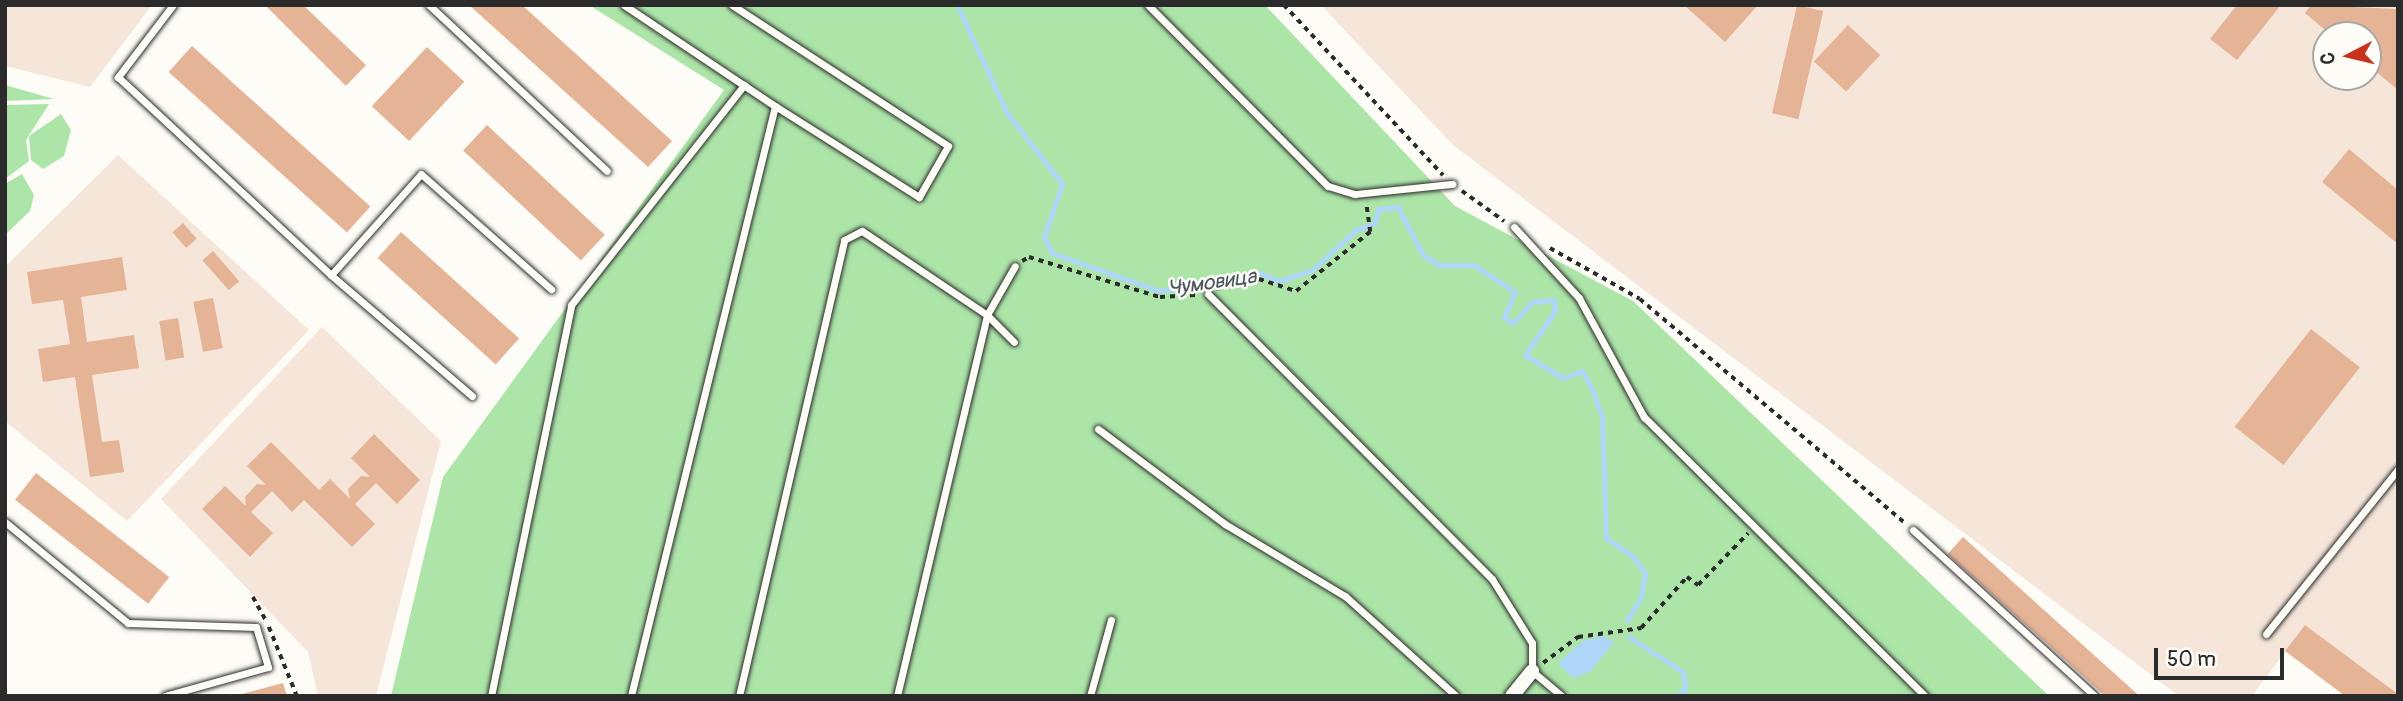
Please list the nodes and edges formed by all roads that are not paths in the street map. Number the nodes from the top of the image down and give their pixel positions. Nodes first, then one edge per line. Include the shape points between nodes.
1 (173, 5) edge
2 (429, 5) edge
3 (624, 5) edge
4 (732, 5) edge
5 (1148, 5) edge
6 (744, 85) junction
7 (775, 106) junction
8 (607, 171) dead end
9 (1452, 184) road end
10 (1514, 227) road end
11 (1015, 266) road end
12 (331, 275) junction
13 (551, 289) dead end
14 (1208, 294) road end
15 (987, 315) junction
16 (1014, 342) dead end
17 (472, 396) dead end
18 (1098, 429) dead end
19 (2398, 469) edge
20 (5, 522) edge
21 (1913, 530) road end
22 (1111, 620) dead end
23 (2266, 634) dead end
24 (1532, 671) junction
25 (165, 696) edge
26 (491, 696) edge
27 (631, 696) edge
28 (739, 696) edge
29 (897, 696) edge
30 (1090, 696) edge
31 (1456, 696) edge
32 (1512, 696) edge
33 (1562, 696) edge
34 (1925, 696) edge
35 (2095, 696) edge

1 - 12 lane via 118,77
2 - 8 lane
3 - 6 lane
4 - 7 lane via 948,146 919,197
5 - 9 lane via 1328,186 1355,194
6 - 7 lane
6 - 26 lane via 571,305
7 - 27 lane
10 - 34 lane via 1579,298 1644,417
11 - 15 lane
12 - 13 lane via 421,174
12 - 17 lane
14 - 24 lane via 1492,579 1532,643
15 - 16 lane
15 - 28 lane via 862,231 844,240
15 - 29 lane
18 - 31 lane via 1225,524 1345,596
19 - 23 lane
20 - 25 lane via 128,623 256,626 268,667
21 - 35 lane
22 - 30 lane
24 - 32 street
24 - 33 lane

